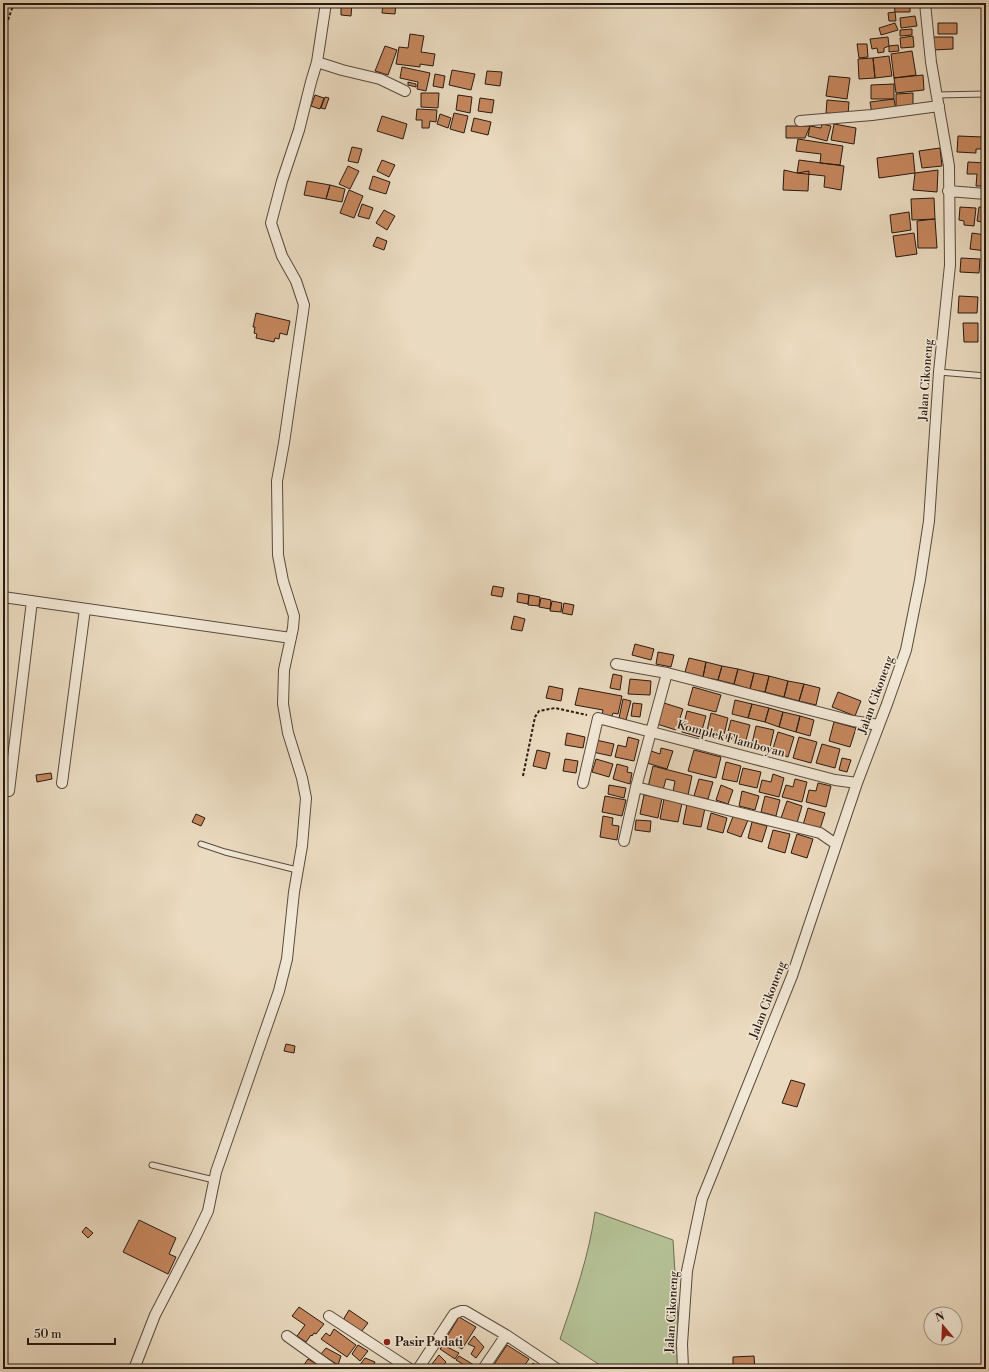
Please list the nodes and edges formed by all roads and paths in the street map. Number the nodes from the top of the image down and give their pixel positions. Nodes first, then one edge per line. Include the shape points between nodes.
1 (14, 3) edge
2 (326, 3) edge
3 (925, 3) edge
4 (3, 34) edge
5 (317, 62) junction
6 (405, 90) dead end
7 (986, 94) edge
8 (937, 95) junction
9 (939, 106) junction
10 (800, 121) dead end
11 (948, 191) junction
12 (986, 194) edge
13 (939, 372) junction
14 (986, 376) edge
15 (3, 597) edge
16 (32, 601) junction
17 (85, 609) junction
18 (291, 638) junction
19 (616, 664) dead end
20 (668, 673) junction
21 (598, 718) junction
22 (879, 725) junction
23 (652, 732) junction
24 (523, 776) dead end
25 (62, 783) dead end
26 (857, 783) junction
27 (583, 784) dead end
28 (636, 787) junction
29 (9, 791) dead end
30 (624, 841) dead end
31 (201, 844) dead end
32 (836, 844) junction
33 (297, 870) junction
34 (152, 1165) dead end
35 (214, 1180) junction
36 (329, 1316) dead end
37 (506, 1335) junction
38 (287, 1336) dead end
39 (134, 1369) edge
40 (333, 1369) edge
41 (410, 1369) edge
42 (418, 1369) edge
43 (483, 1369) edge
44 (557, 1369) edge
45 (683, 1369) edge

1 - 4 path
2 - 5 street
3 - 8 street, Jalan Cikoneng
5 - 6 street
5 - 18 street via 272,222 282,256 296,281 304,306 277,481 278,555 294,616
7 - 8 lane
8 - 9 street, Jalan Cikoneng
9 - 10 street
9 - 11 street, Jalan Cikoneng via 949,166
11 - 12 street
11 - 13 street, Jalan Cikoneng via 950,264
13 - 14 lane
13 - 22 street, Jalan Cikoneng via 929,520 920,580 906,650
15 - 16 street
16 - 17 street
16 - 29 street
17 - 18 street
17 - 25 street
18 - 33 street via 284,670 283,704 288,733 306,798
19 - 20 street
20 - 22 street via 853,721
20 - 23 street
21 - 23 street, Komplek Flamboyan
21 - 24 path via 555,708 539,711 535,717
21 - 27 street
22 - 26 street, Jalan Cikoneng
23 - 26 street, Komplek Flamboyan via 835,780
23 - 28 street
26 - 32 street, Jalan Cikoneng
28 - 30 street
28 - 32 street via 820,833
31 - 33 lane
32 - 45 street, Jalan Cikoneng via 792,976 702,1199 687,1271 682,1344
33 - 35 street via 287,959 279,991
34 - 35 lane
35 - 39 street via 208,1211 155,1315
36 - 41 street
37 - 42 street via 461,1311 454,1314
37 - 43 street
37 - 44 street
38 - 40 street

